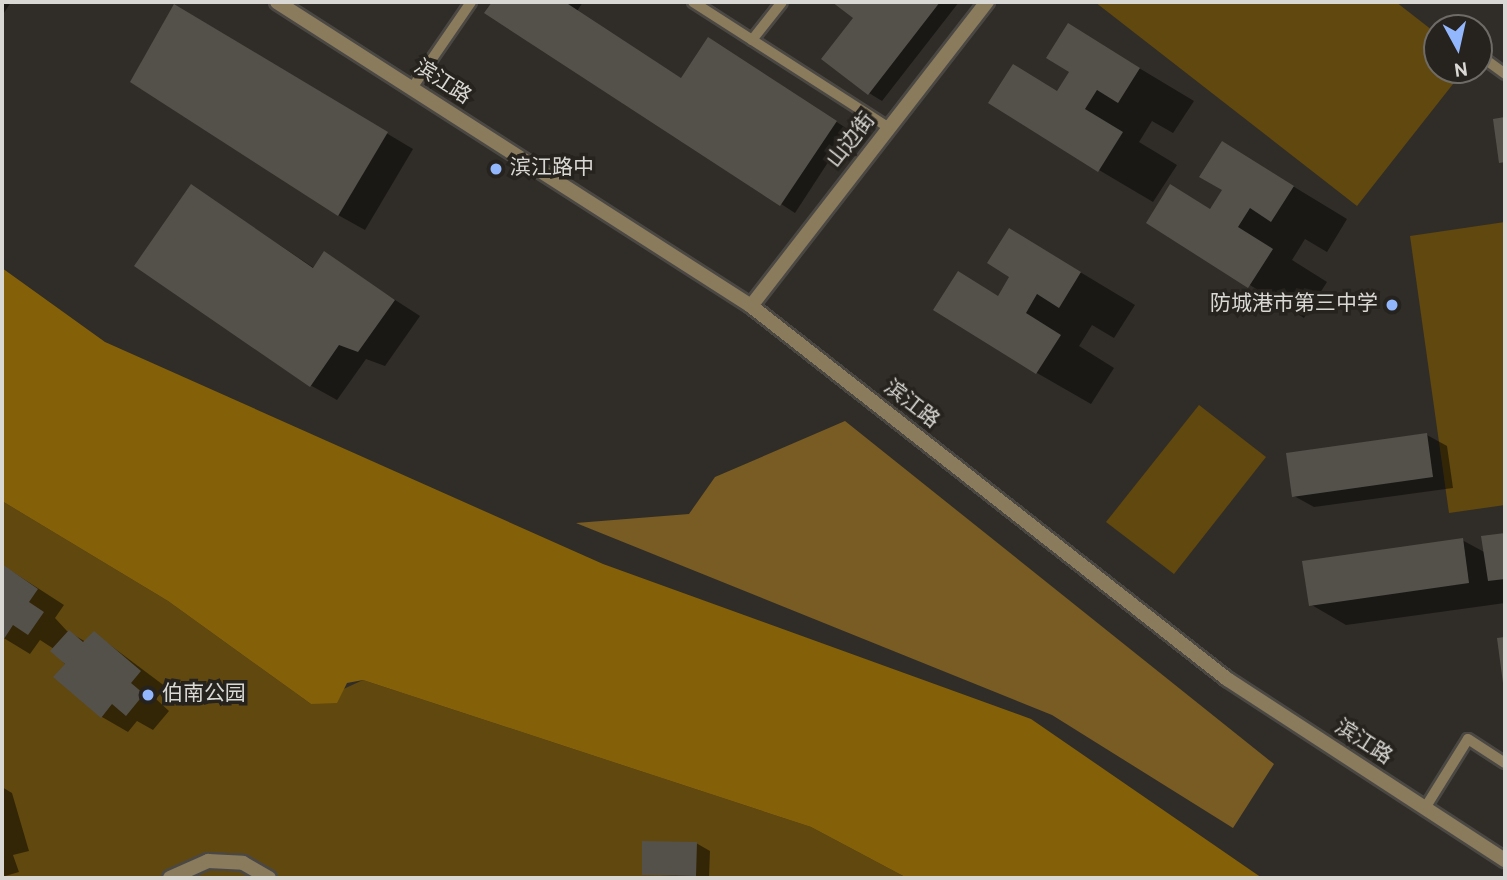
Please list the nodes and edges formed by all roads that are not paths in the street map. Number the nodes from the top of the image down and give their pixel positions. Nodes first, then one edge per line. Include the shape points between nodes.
1 (277, 2) edge
2 (471, 2) edge
3 (692, 2) edge
4 (782, 2) edge
5 (987, 2) edge
6 (752, 40) junction
7 (412, 88) junction
8 (889, 128) junction
9 (751, 306) junction
10 (1505, 763) edge
11 (1424, 807) junction
12 (1505, 860) edge
13 (170, 878) edge
14 (269, 878) edge

1 - 7 street, 滨江路
2 - 7 lane
3 - 6 lane
4 - 6 lane
5 - 8 street, 山边街
6 - 8 lane
7 - 9 street, 滨江路
8 - 9 street, 山边街
9 - 11 street, 滨江路 via 1227,679
10 - 11 lane via 1468,739
11 - 12 street, 滨江路
13 - 14 street via 208,861 243,863

